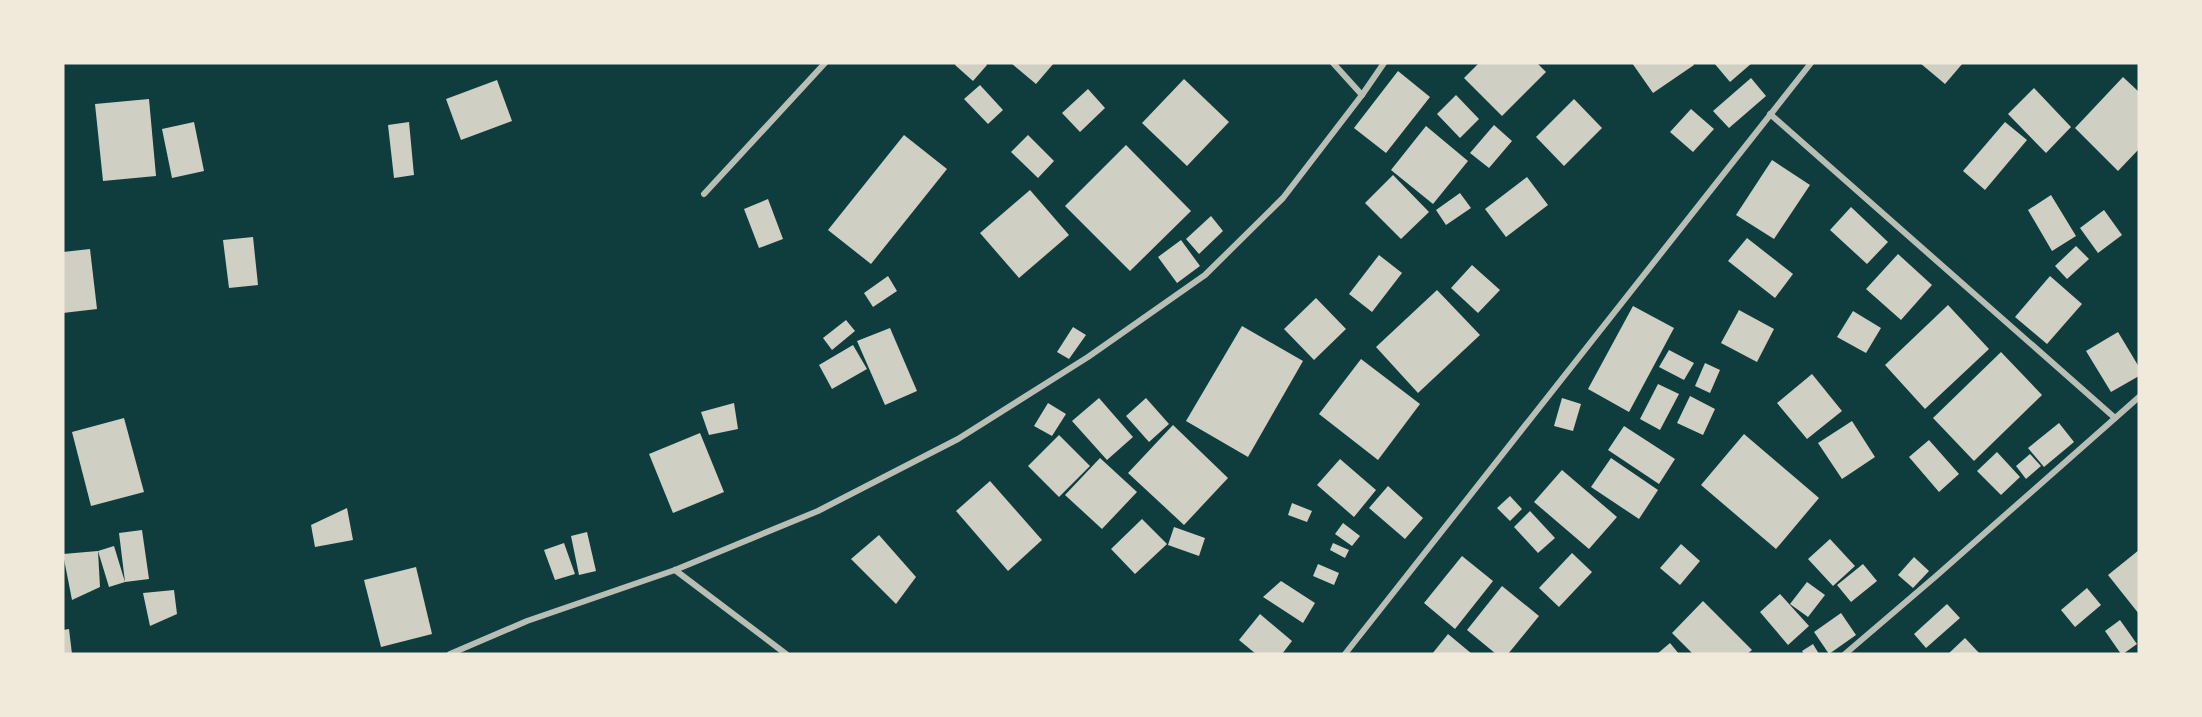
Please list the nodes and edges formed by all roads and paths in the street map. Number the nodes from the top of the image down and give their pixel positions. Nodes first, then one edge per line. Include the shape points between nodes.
1 (825, 63) edge
2 (1333, 63) edge
3 (1384, 63) edge
4 (1811, 63) edge
5 (1362, 95) junction
6 (1770, 114) junction
7 (704, 194) dead end
8 (2139, 398) edge
9 (2115, 418) junction
10 (675, 570) junction
11 (450, 654) edge
12 (786, 654) edge
13 (1345, 654) edge
14 (1845, 654) edge

1 - 7 street
2 - 5 street
3 - 5 street
4 - 6 street
5 - 10 street via 1283,198 1205,275 1088,357 958,439 818,511
6 - 9 street
6 - 13 street
8 - 9 street
9 - 14 street
10 - 11 street via 527,621
10 - 12 street

